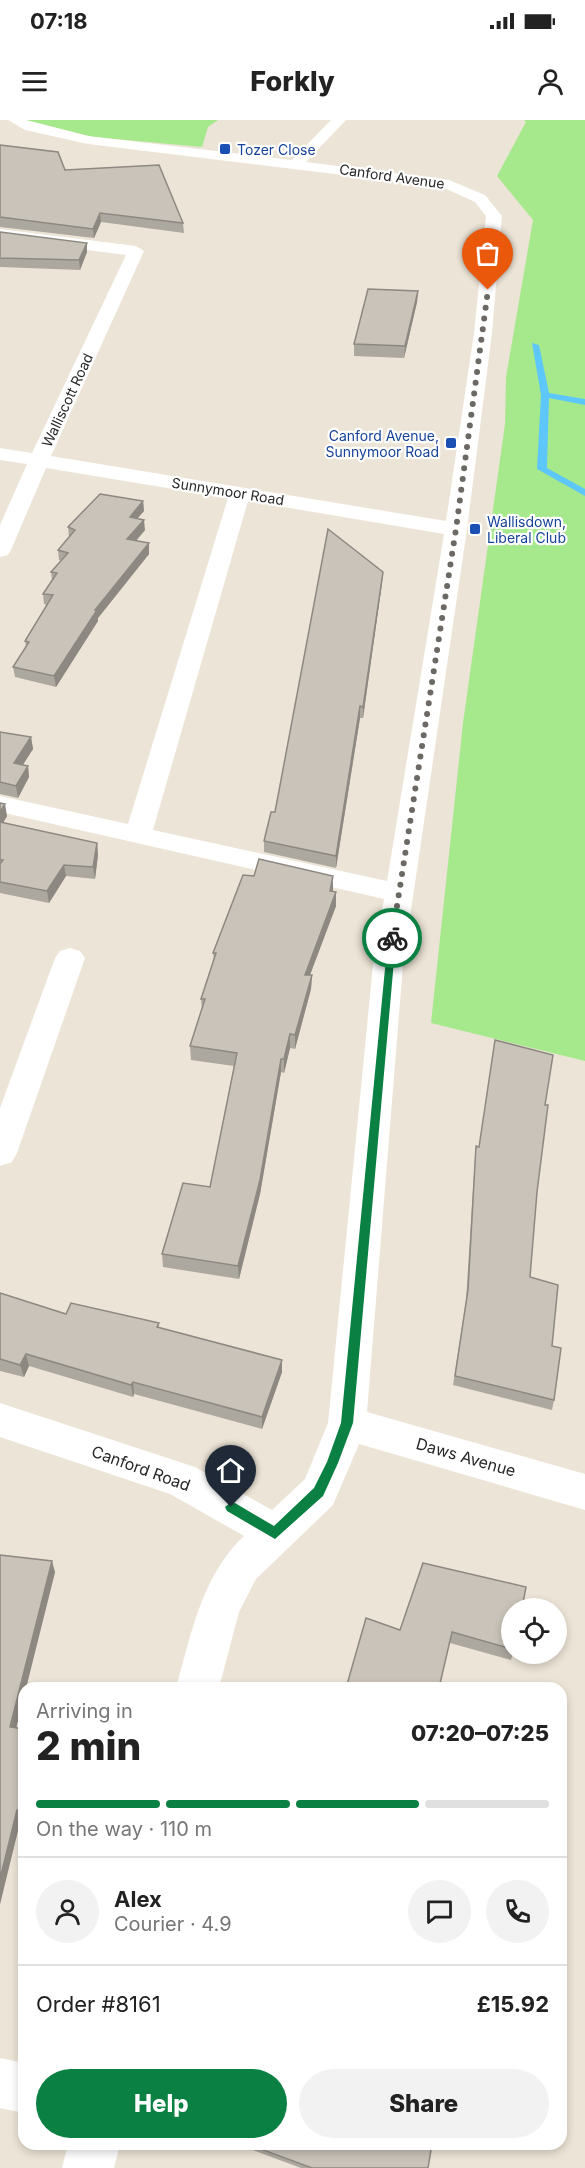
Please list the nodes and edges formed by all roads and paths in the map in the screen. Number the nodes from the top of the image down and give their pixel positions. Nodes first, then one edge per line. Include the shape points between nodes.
1 (13, 120) edge
2 (339, 120) edge
3 (0, 123) edge
4 (306, 170) junction
5 (0, 234) edge
6 (0, 454) edge
7 (39, 460) junction
8 (240, 493) junction
9 (456, 529) junction
10 (0, 550) edge
11 (0, 804) edge
12 (138, 834) junction
13 (398, 893) junction
14 (70, 958) dead end
15 (0, 1153) edge
16 (0, 1420) edge
17 (347, 1423) junction
18 (585, 1492) edge
19 (275, 1533) junction
20 (199, 1682) edge
21 (0, 2083) edge
22 (18, 2087) edge
23 (92, 2150) edge
24 (88, 2168) edge

1 - 3 street
1 - 4 street, Canford Avenue via 88,140
2 - 4 street
4 - 9 street, Canford Avenue via 444,183 472,193 494,216 483,333
5 - 7 street, Walliscott Road via 136,251
6 - 7 street, Sunnymoor Road
7 - 8 street, Sunnymoor Road
7 - 10 street, Walliscott Road
8 - 9 street, Sunnymoor Road
8 - 12 street
9 - 13 street, Canford Avenue
11 - 12 street
12 - 13 street
13 - 17 street, Canford Avenue via 388,965
14 - 15 street
16 - 19 street, Canford Road via 181,1480
17 - 18 street, Daws Avenue
17 - 19 street, Canford Avenue via 319,1492
19 - 20 street, Canford Avenue via 242,1565 220,1607
21 - 22 street
23 - 24 street

